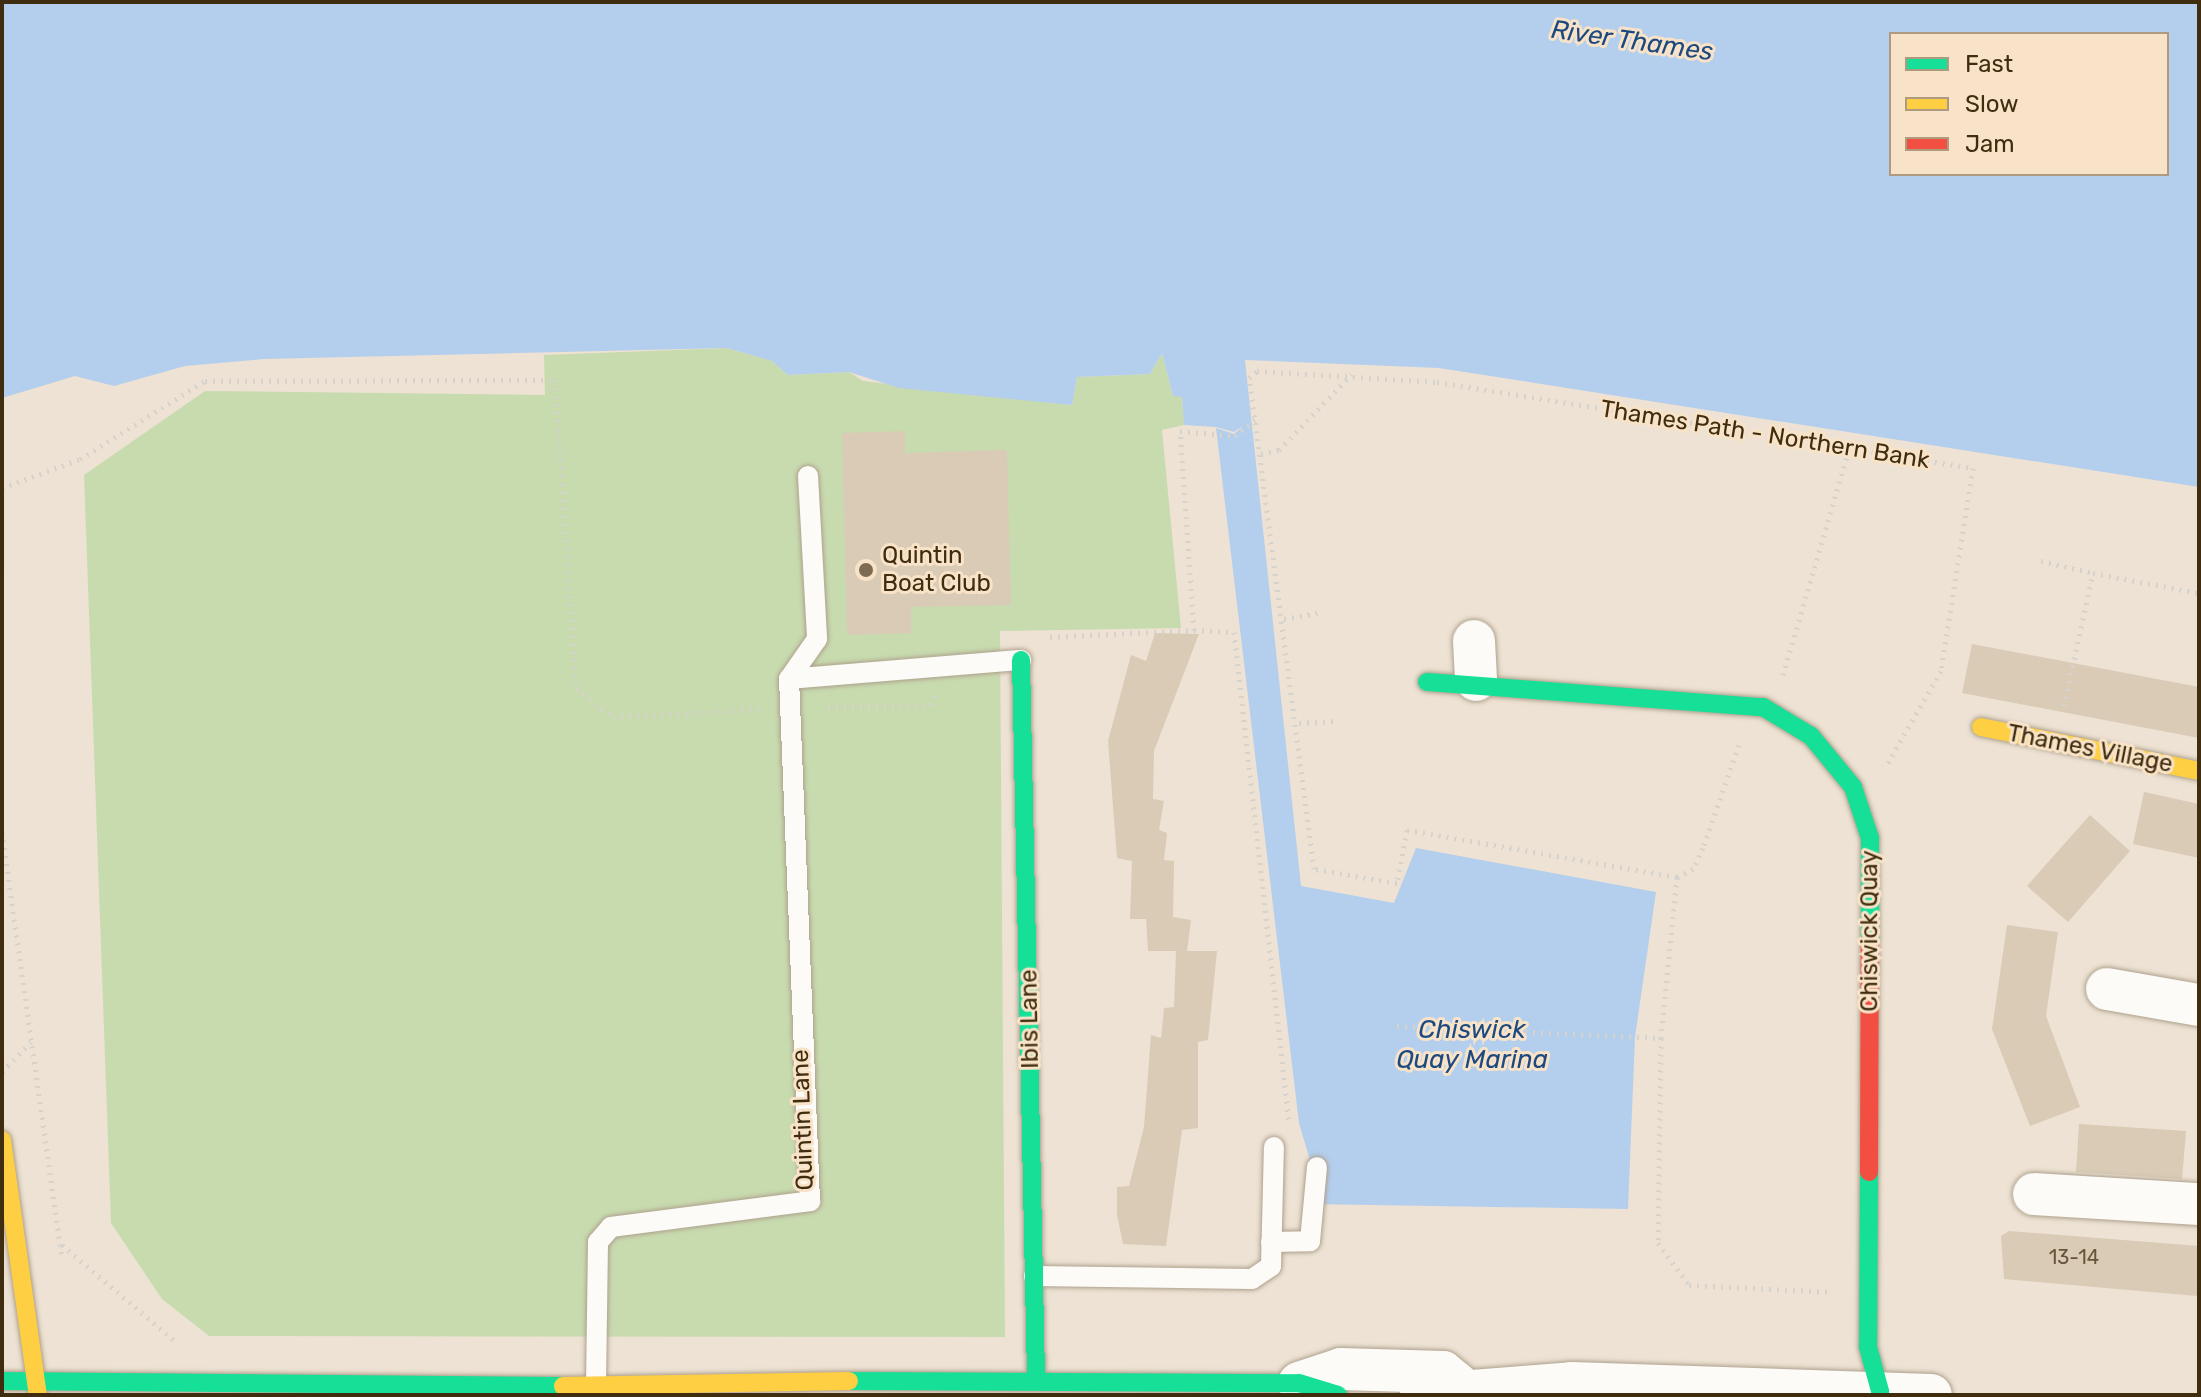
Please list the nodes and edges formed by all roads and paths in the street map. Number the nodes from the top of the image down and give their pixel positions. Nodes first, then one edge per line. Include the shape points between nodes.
1 (1352, 374) junction
2 (1253, 420) junction
3 (1849, 449) junction
4 (1261, 454) junction
5 (808, 476) dead end
6 (2041, 561) dead end
7 (2, 572) edge
8 (2093, 573) junction
9 (2199, 593) edge
10 (1319, 613) dead end
11 (1284, 619) junction
12 (1194, 630) junction
13 (1021, 660) junction
14 (942, 666) junction
15 (789, 679) junction
16 (1427, 682) dead end
17 (1724, 701) junction
18 (788, 707) junction
19 (1763, 707) junction
20 (1337, 721) dead end
21 (1299, 723) junction
22 (1981, 727) dead end
23 (2056, 742) junction
24 (2199, 771) edge
25 (1853, 787) junction
26 (2, 832) edge
27 (1677, 877) junction
28 (2107, 989) dead end
29 (2199, 1005) edge
30 (1397, 1026) dead end
31 (36, 1037) junction
32 (1661, 1038) junction
33 (2, 1072) edge
34 (2, 1140) edge
35 (1274, 1147) joint
36 (1317, 1167) dead end
37 (2034, 1194) dead end
38 (2199, 1204) edge
39 (1271, 1242) junction
40 (1034, 1276) junction
41 (1868, 1294) junction
42 (187, 1351) dead end
43 (1036, 1378) junction
44 (2, 1381) edge
45 (596, 1386) junction
46 (1462, 1387) junction
47 (809, 1388) edge
48 (38, 1389) edge
49 (1319, 1389) edge
50 (1880, 1391) junction
51 (1421, 1395) edge
52 (1931, 1395) edge

1 - 2 path, Thames Path - Northern Bank via 1257,371 1249,378
1 - 3 path, Thames Path - Northern Bank
1 - 4 path via 1279,450
2 - 4 path
2 - 12 path via 1235,436 1214,430 1180,431
3 - 19 path via 1782,678
3 - 25 path, Thames Path - Northern Bank via 1973,468 1941,671 1886,767
4 - 11 path
5 - 15 lane via 817,639
6 - 8 path
7 - 18 path via 2,488 80,459 205,381 555,380 576,689 613,717
8 - 9 path
8 - 23 path
10 - 11 path
11 - 21 path
12 - 13 path via 1036,638
12 - 35 path via 1234,632 1290,1141
13 - 14 lane
13 - 40 main road, Ibis Lane
14 - 15 lane
14 - 18 path via 932,705
15 - 18 lane, Quintin Lane
16 - 17 main road, Chiswick Quay via 1475,661
17 - 19 main road, Chiswick Quay
17 - 27 path via 1745,730 1703,848 1693,869
18 - 45 lane, Quintin Lane via 810,1201 611,1227 598,1242
19 - 25 main road, Chiswick Quay via 1811,736
20 - 21 path
21 - 27 path via 1314,869 1397,883 1407,830
22 - 23 main road, Thames Village
23 - 24 main road, Thames Village
25 - 41 main road, Chiswick Quay via 1870,838
26 - 31 path
27 - 32 path
28 - 29 street
30 - 32 path
31 - 33 path
31 - 42 path via 61,1244
32 - 41 path via 1658,1243 1689,1285
34 - 48 main road
35 - 39 lane
36 - 39 lane via 1310,1241
37 - 38 street
39 - 40 lane via 1271,1266 1252,1279
40 - 43 main road, Ibis Lane
41 - 50 main road, Chiswick Quay via 1868,1347
43 - 47 main road
43 - 49 main road
44 - 48 main road
45 - 47 main road
45 - 48 main road
46 - 49 street via 1443,1372 1341,1369
46 - 50 street
46 - 51 street
50 - 52 street

